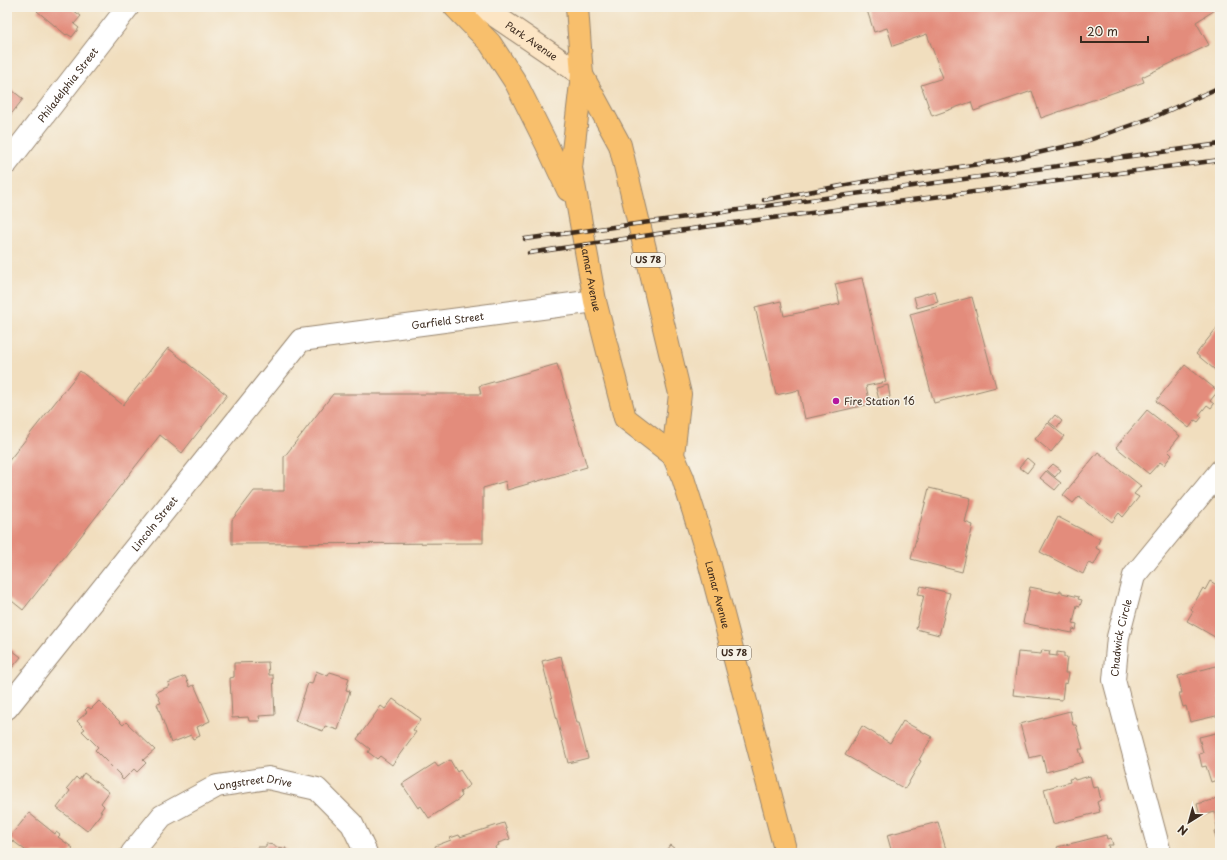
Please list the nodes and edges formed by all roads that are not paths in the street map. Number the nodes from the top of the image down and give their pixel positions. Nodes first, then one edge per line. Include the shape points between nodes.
1 (128, 7) edge
2 (455, 7) edge
3 (482, 7) edge
4 (577, 7) edge
5 (582, 75) junction
6 (7, 163) edge
7 (580, 218) junction
8 (595, 301) junction
9 (301, 340) joint
10 (673, 455) junction
11 (1220, 471) edge
12 (7, 708) edge
13 (132, 853) edge
14 (366, 853) edge
15 (786, 853) edge
16 (1160, 853) edge

1 - 6 street, Philadelphia Street
2 - 7 main road via 490,43 516,83 548,145
3 - 5 main road, Park Avenue
4 - 5 main road, Lamar Avenue / US 78
5 - 7 main road, Lamar Avenue / US 78 via 571,168
5 - 10 main road, Lamar Avenue / US 78 via 620,145 680,394
7 - 8 main road, Lamar Avenue / US 78
8 - 9 street, Garfield Street
8 - 10 main road, Lamar Avenue / US 78 via 625,418
9 - 12 street, Lincoln Street
10 - 15 main road, Lamar Avenue / US 78 via 707,554
11 - 16 street, Chadwick Circle via 1134,576 1118,637 1114,680
13 - 14 street, Longstreet Drive via 162,816 217,786 268,778 317,789 352,824

